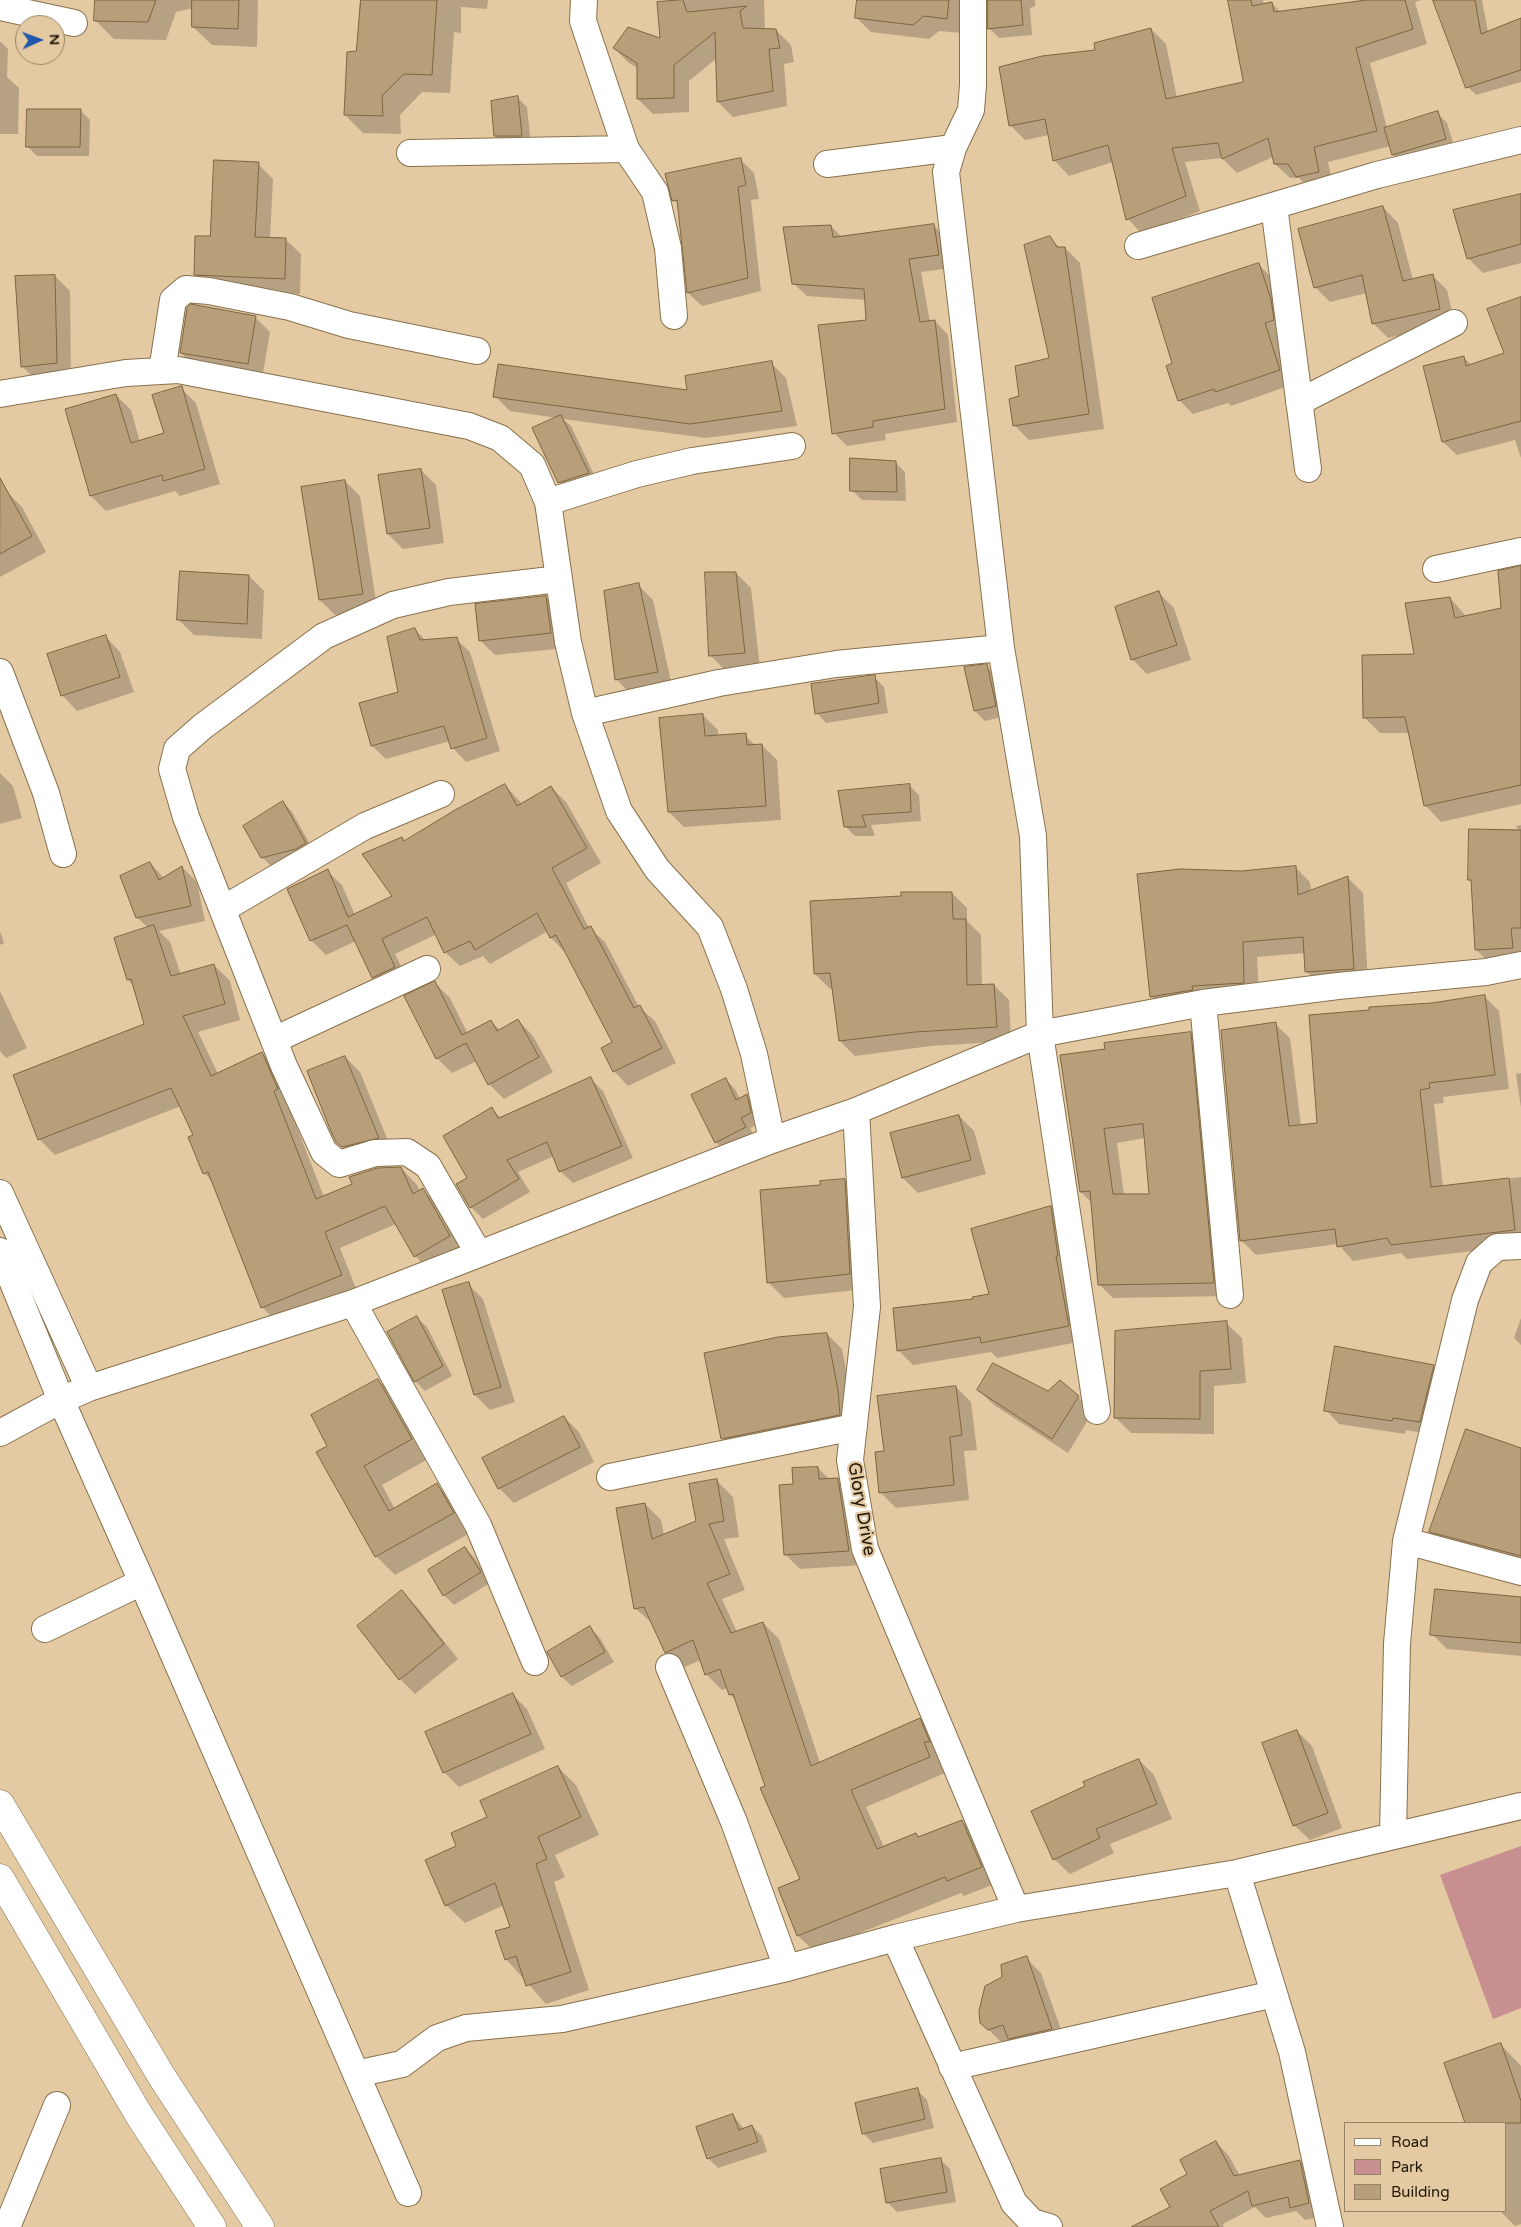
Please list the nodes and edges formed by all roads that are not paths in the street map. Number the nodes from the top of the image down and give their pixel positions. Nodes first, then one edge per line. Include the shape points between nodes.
1 (584, 0) edge
2 (973, 0) edge
3 (0, 8) edge
4 (74, 23) dead end
5 (1521, 140) edge
6 (953, 148) junction
7 (626, 149) junction
8 (410, 153) dead end
9 (827, 164) dead end
10 (1274, 206) junction
11 (1138, 246) dead end
12 (674, 316) dead end
13 (1454, 323) dead end
14 (477, 351) dead end
15 (162, 371) junction
16 (0, 394) edge
17 (1299, 402) junction
18 (792, 446) dead end
19 (1308, 469) dead end
20 (548, 502) junction
21 (1521, 551) edge
22 (1436, 569) dead end
23 (559, 578) junction
24 (1001, 648) junction
25 (0, 672) edge
26 (586, 712) junction
27 (441, 794) dead end
28 (63, 854) dead end
29 (223, 909) junction
30 (1521, 965) edge
31 (427, 969) dead end
32 (1203, 1003) junction
33 (1040, 1034) junction
34 (274, 1040) junction
35 (856, 1111) junction
36 (772, 1140) junction
37 (0, 1193) edge
38 (1521, 1246) edge
39 (0, 1251) edge
40 (479, 1254) junction
41 (1230, 1295) dead end
42 (353, 1303) junction
43 (89, 1388) junction
44 (61, 1400) junction
45 (1097, 1411) dead end
46 (854, 1427) junction
47 (0, 1433) edge
48 (610, 1477) dead end
49 (1406, 1541) junction
50 (1521, 1572) edge
51 (142, 1582) junction
52 (45, 1629) dead end
53 (535, 1662) dead end
54 (669, 1667) dead end
55 (0, 1804) edge
56 (1521, 1806) edge
57 (1393, 1835) junction
58 (1237, 1873) junction
59 (0, 1878) edge
60 (1016, 1909) junction
61 (895, 1938) junction
62 (787, 1968) junction
63 (1274, 1994) junction
64 (952, 2067) junction
65 (356, 2074) junction
66 (57, 2105) dead end
67 (408, 2193) dead end
68 (6, 2227) edge
69 (212, 2227) edge
70 (260, 2227) edge
71 (1049, 2227) edge
72 (1330, 2227) edge

1 - 7 street via 584,21
2 - 6 street via 971,110
3 - 4 street
5 - 10 street via 1377,175
6 - 9 street
6 - 24 street via 946,172
7 - 8 street
7 - 12 street via 655,192 668,248
10 - 11 street
10 - 17 street
13 - 17 street
14 - 15 street via 349,325 290,307 186,289 173,300
15 - 16 street via 126,373
15 - 20 street via 178,370 469,426 500,438 532,464
17 - 19 street
18 - 20 street via 692,461 637,474
20 - 23 street
21 - 22 street
23 - 26 street via 568,642
23 - 29 street via 449,592 393,605 324,636 177,749 172,769 186,817
24 - 26 street via 836,664 719,683
24 - 33 street via 1033,836
25 - 28 street via 46,793
26 - 36 street via 619,811 657,869 710,928 751,1045
27 - 29 street via 365,826
29 - 34 street
30 - 32 street via 1486,972
31 - 34 street
32 - 33 street
32 - 41 street
33 - 35 street
33 - 45 street
34 - 40 street via 324,1152 339,1164 375,1153 407,1152 428,1166
35 - 36 street
35 - 46 street, Glory Drive via 866,1307
36 - 40 street
37 - 43 street
38 - 49 street via 1498,1247 1478,1263 1465,1300
39 - 44 street
40 - 42 street
42 - 43 street
42 - 53 street via 478,1525
43 - 44 street
44 - 47 street
44 - 51 street
46 - 48 street
46 - 60 street, Glory Drive via 850,1460 865,1550
49 - 50 street
49 - 57 street via 1397,1644
51 - 52 street
51 - 65 street
54 - 62 street via 734,1822
55 - 70 main road via 162,2078
56 - 57 street
57 - 58 street
58 - 60 street
58 - 63 street
59 - 69 main road via 139,2115
60 - 61 street
61 - 62 street
61 - 64 street
62 - 65 street via 562,2019 466,2028 437,2038 402,2064
63 - 64 street
63 - 72 street via 1292,2052
64 - 71 street via 1014,2203 1032,2222
65 - 67 street
66 - 68 street

